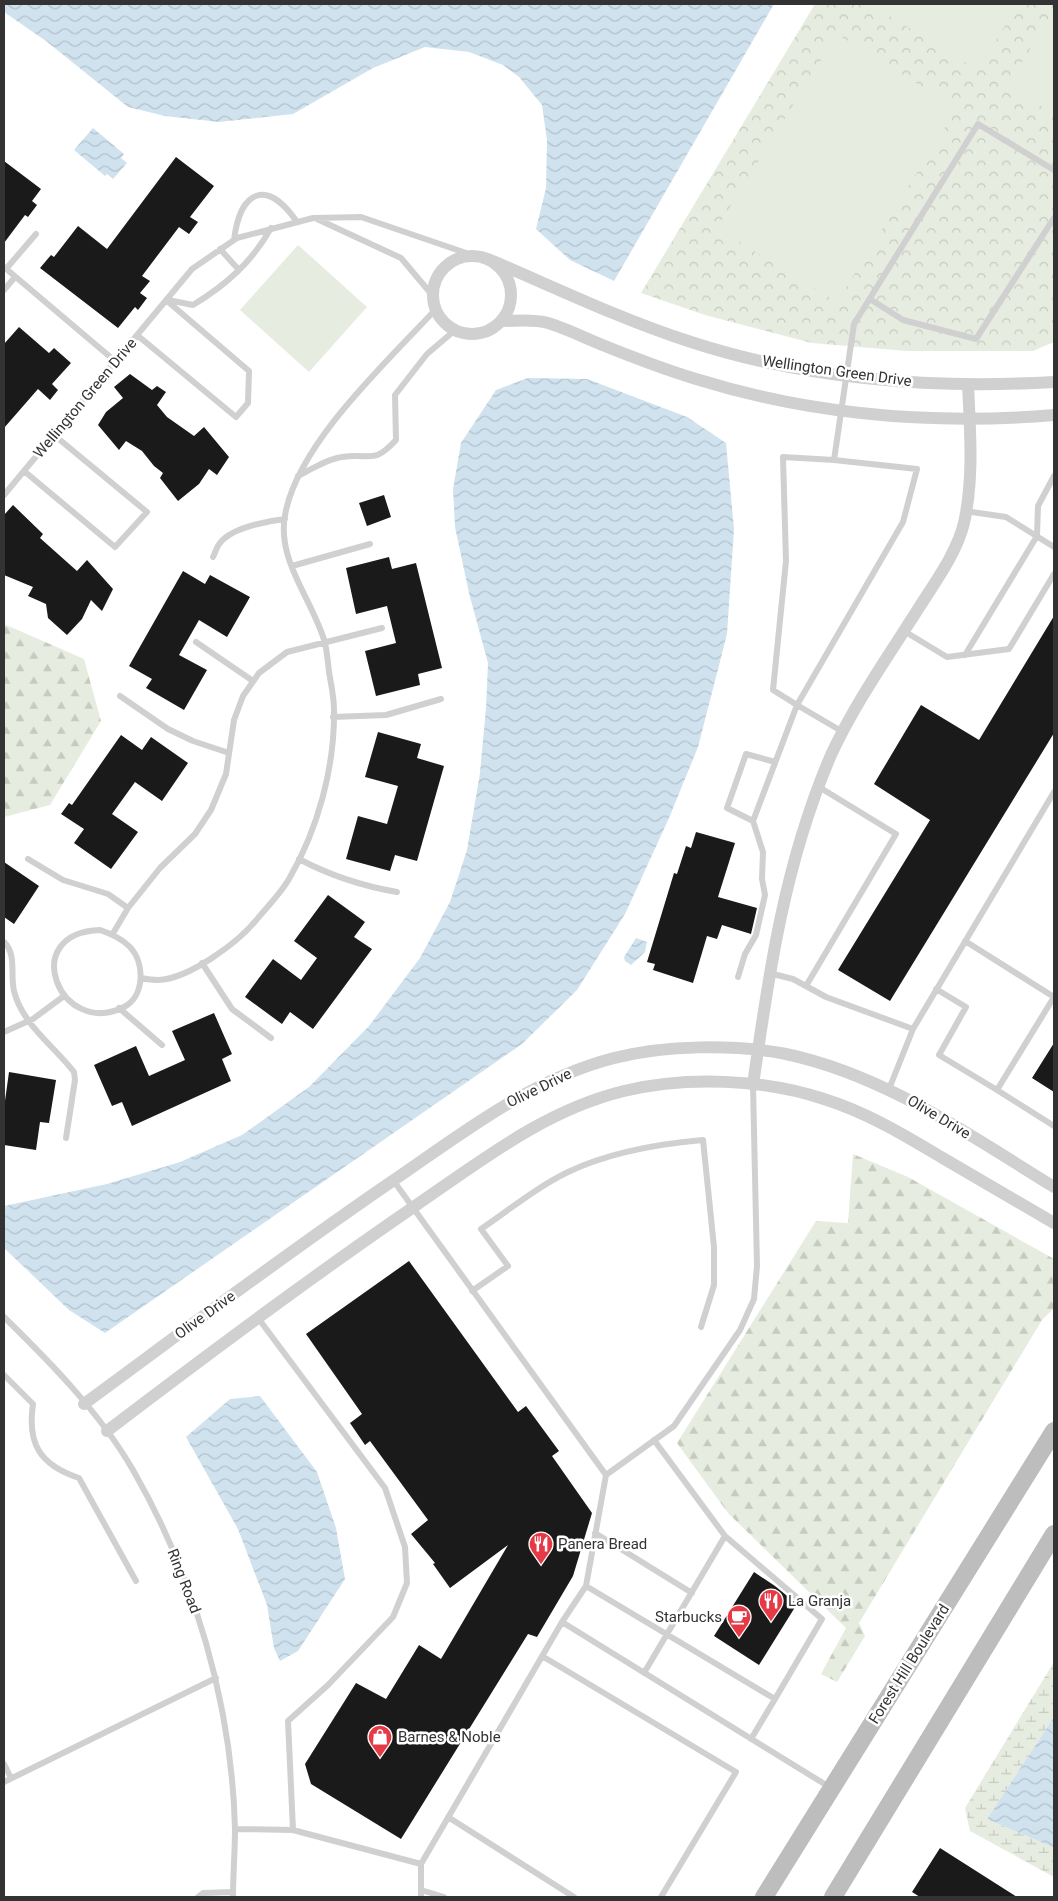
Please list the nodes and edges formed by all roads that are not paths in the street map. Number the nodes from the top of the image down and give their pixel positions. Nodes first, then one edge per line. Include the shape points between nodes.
1 (1054, 170) edge
2 (313, 218) junction
3 (1054, 218) edge
4 (297, 222) junction
5 (271, 228) junction
6 (36, 234) dead end
7 (234, 240) junction
8 (220, 249) junction
9 (475, 256) junction
10 (488, 259) junction
11 (5, 268) edge
12 (239, 270) junction
13 (15, 277) junction
14 (4, 290) edge
15 (432, 296) junction
16 (870, 299) junction
17 (166, 300) junction
18 (435, 310) junction
19 (502, 321) junction
20 (454, 331) junction
21 (138, 334) junction
22 (115, 362) junction
23 (846, 375) junction
24 (1054, 382) edge
25 (968, 384) junction
26 (842, 411) junction
27 (1054, 415) edge
28 (970, 419) junction
29 (54, 435) junction
30 (834, 460) junction
31 (24, 471) junction
32 (297, 476) junction
33 (1054, 476) edge
34 (4, 496) edge
35 (965, 511) junction
36 (285, 519) junction
37 (1038, 536) junction
38 (370, 544) dead end
39 (1054, 547) edge
40 (213, 557) dead end
41 (292, 566) junction
42 (1054, 574) edge
43 (382, 628) dead end
44 (904, 631) junction
45 (196, 642) dead end
46 (325, 643) junction
47 (965, 655) junction
48 (253, 681) junction
49 (120, 696) dead end
50 (441, 699) dead end
51 (797, 704) junction
52 (333, 717) junction
53 (843, 732) junction
54 (229, 753) junction
55 (776, 762) junction
56 (819, 787) junction
57 (1054, 792) edge
58 (753, 821) junction
59 (28, 859) dead end
60 (299, 859) junction
61 (397, 892) dead end
62 (128, 908) junction
63 (112, 935) junction
64 (965, 941) junction
65 (4, 942) edge
66 (202, 963) junction
67 (769, 973) junction
68 (738, 977) dead end
69 (141, 978) junction
70 (806, 986) junction
71 (936, 989) junction
72 (64, 996) junction
73 (1054, 997) edge
74 (119, 1008) junction
75 (28, 1021) junction
76 (913, 1028) junction
77 (4, 1032) edge
78 (271, 1038) dead end
79 (162, 1045) dead end
80 (758, 1051) junction
81 (753, 1085) junction
82 (890, 1089) junction
83 (997, 1090) junction
84 (1054, 1126) edge
85 (66, 1138) dead end
86 (393, 1180) junction
87 (1054, 1186) edge
88 (412, 1208) junction
89 (1054, 1223) edge
90 (472, 1291) junction
91 (4, 1317) edge
92 (258, 1318) junction
93 (701, 1327) dead end
94 (4, 1375) edge
95 (84, 1404) junction
96 (107, 1431) junction
97 (1054, 1431) edge
98 (654, 1440) junction
99 (606, 1475) junction
100 (595, 1534) junction
101 (1054, 1534) edge
102 (725, 1536) junction
103 (136, 1581) dead end
104 (586, 1586) junction
105 (692, 1593) junction
106 (562, 1622) junction
107 (667, 1635) junction
108 (542, 1656) junction
109 (644, 1673) junction
110 (216, 1678) junction
111 (775, 1699) junction
112 (751, 1739) junction
113 (4, 1764) edge
114 (11, 1778) junction
115 (4, 1782) edge
116 (832, 1789) junction
117 (448, 1817) junction
118 (234, 1829) junction
119 (293, 1830) junction
120 (421, 1864) junction
121 (421, 1894) edge
122 (233, 1895) edge
123 (198, 1897) edge
124 (444, 1897) edge
125 (574, 1897) edge
126 (661, 1897) edge
127 (764, 1897) edge
128 (833, 1897) edge

1 - 16 lane via 978,124
2 - 4 lane, Wellington Green Drive
2 - 9 lane, Wellington Green Drive via 361,217
2 - 15 lane via 401,258
3 - 16 lane via 976,339 903,320
4 - 5 lane, Wellington Green Drive
4 - 7 lane via 285,204 272,196 260,194 241,210 236,220
5 - 7 lane, Wellington Green Drive
5 - 12 lane via 258,252
6 - 11 lane
7 - 8 lane, Wellington Green Drive
8 - 12 lane
8 - 17 lane, Wellington Green Drive via 192,269
9 - 10 street
9 - 15 street via 461,257 449,263 434,283
10 - 19 street via 502,269 509,281 512,295
10 - 23 street, Wellington Green Drive via 687,341 752,359
11 - 13 lane
12 - 17 lane via 216,292 193,304
13 - 14 lane
13 - 22 lane
15 - 18 street
16 - 23 lane via 854,324
17 - 21 lane, Wellington Green Drive
17 - 21 lane via 249,371 248,403 236,417
18 - 20 street via 442,322
18 - 32 lane via 328,428
19 - 20 street via 492,330 479,334
19 - 26 street via 546,322 648,364 698,380 754,395
20 - 32 lane via 427,354 395,395 396,440 384,454 370,458 342,456
21 - 22 lane, Wellington Green Drive
22 - 29 lane, Wellington Green Drive
23 - 25 street, Wellington Green Drive via 900,382
23 - 26 lane
24 - 25 street, Wellington Green Drive
25 - 28 street
26 - 28 street
26 - 30 lane
27 - 28 street
28 - 35 street via 971,468
29 - 31 lane, Wellington Green Drive
29 - 31 lane via 147,512 115,547
30 - 51 lane via 783,457 786,561 773,690
30 - 51 lane via 917,469 903,522
31 - 34 lane, Wellington Green Drive
32 - 36 lane
33 - 37 lane via 1038,506
35 - 37 lane via 1006,516
35 - 44 street via 964,524 952,550
36 - 40 lane via 258,522 236,533 220,542
36 - 41 lane via 283,537
37 - 39 lane
37 - 47 lane
38 - 41 lane
41 - 46 lane
42 - 47 lane via 1009,649
43 - 46 lane
44 - 47 lane via 947,658
44 - 53 street
45 - 48 lane
46 - 48 lane via 287,652
46 - 52 lane
48 - 54 lane via 234,720
49 - 54 lane via 168,729
50 - 52 lane via 386,715
51 - 53 lane
51 - 55 lane
52 - 60 lane via 329,761 320,804
53 - 56 street
54 - 62 lane via 226,774 211,810 195,834 160,868
55 - 58 lane
55 - 58 lane via 746,754 727,808
56 - 67 street via 791,868
56 - 70 lane via 896,834
57 - 64 lane
58 - 68 lane via 763,852 765,895 756,935 745,954
59 - 62 lane via 62,880 108,894
60 - 61 lane via 321,871 364,886
60 - 66 lane via 288,881 250,929
62 - 63 lane
63 - 69 lane via 130,947 139,962
63 - 72 lane via 100,930 83,931 68,938 58,950 53,965 55,981
64 - 71 lane
64 - 73 lane
65 - 75 lane via 13,968 14,990
66 - 69 lane via 181,974 159,980
66 - 78 lane via 232,1009
67 - 70 lane
67 - 80 street
69 - 74 lane via 137,993
70 - 76 lane via 826,997
71 - 76 lane
71 - 83 lane via 966,1007 939,1054
72 - 74 lane via 78,1007 94,1013
72 - 75 lane
73 - 83 lane
74 - 79 lane
75 - 77 lane
75 - 85 lane via 74,1072 76,1080
76 - 82 lane
80 - 81 street
80 - 82 street, Olive Drive via 816,1062
80 - 86 street, Olive Drive via 687,1048 649,1051 582,1068 551,1080 487,1114
81 - 88 street via 682,1083 600,1098 546,1121 506,1143
81 - 89 street via 823,1098 855,1110 905,1135
81 - 98 lane via 757,1266 754,1299 740,1330 674,1426
82 - 87 street, Olive Drive
83 - 84 lane
86 - 88 lane
86 - 95 street, Olive Drive
88 - 90 lane
88 - 92 street
90 - 93 lane via 508,1266 481,1229 526,1198 568,1172 612,1155 658,1144 703,1140 714,1247 714,1285
90 - 99 lane
91 - 95 lane, Ring Road
92 - 96 street
92 - 119 lane via 385,1488 405,1547 407,1583 393,1617 328,1685 288,1721
94 - 103 lane via 33,1404 30,1424 34,1443 45,1460 60,1472 79,1478
95 - 96 lane, Ring Road
96 - 110 lane, Ring Road via 132,1469 166,1535 198,1616
97 - 116 main road, Forest Hill Boulevard
98 - 99 lane
98 - 102 lane
99 - 100 lane
100 - 104 lane
100 - 105 lane
101 - 128 main road
102 - 105 lane
102 - 111 lane via 822,1619
104 - 106 lane
104 - 107 lane
105 - 107 lane
106 - 108 lane
106 - 109 lane
107 - 109 lane
107 - 111 lane
108 - 117 lane
108 - 126 lane via 736,1772
109 - 112 lane
110 - 114 lane
110 - 118 lane, Ring Road via 228,1752
111 - 112 lane
112 - 116 lane
113 - 114 lane
114 - 115 lane
116 - 127 main road, Forest Hill Boulevard
117 - 120 lane
117 - 125 lane
118 - 119 lane
118 - 122 lane, Ring Road
119 - 120 lane
120 - 121 lane
121 - 124 lane
122 - 123 lane via 202,1893

